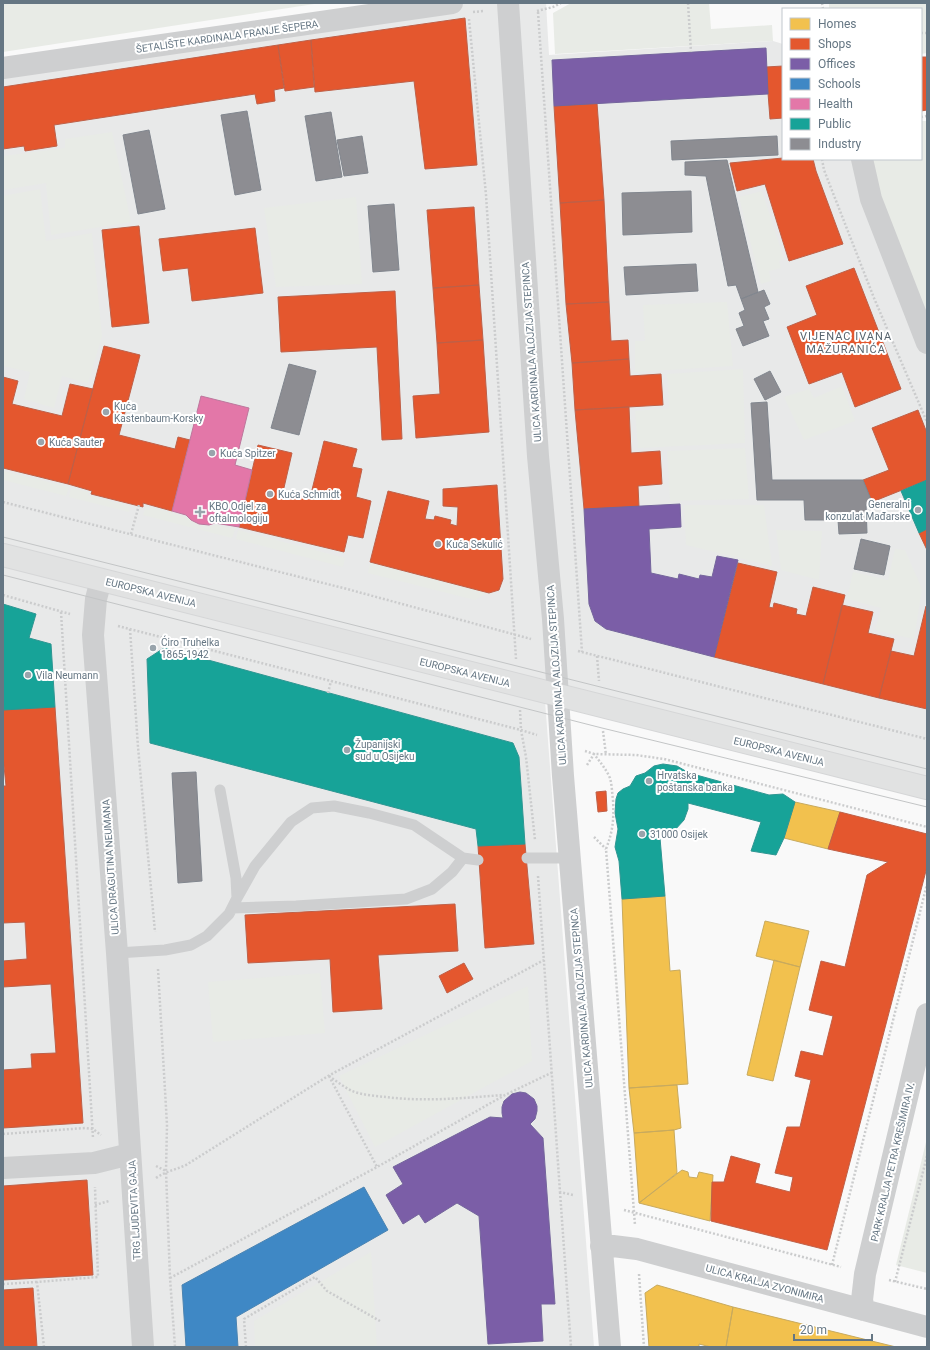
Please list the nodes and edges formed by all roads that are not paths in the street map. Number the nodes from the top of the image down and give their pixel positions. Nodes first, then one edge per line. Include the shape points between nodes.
1 (508, 3) edge
2 (460, 8) edge
3 (3, 68) edge
4 (862, 160) edge
5 (927, 343) edge
6 (3, 555) edge
7 (101, 580) junction
8 (557, 695) junction
9 (927, 788) edge
10 (220, 790) dead end
11 (463, 858) junction
12 (532, 858) road end
13 (570, 858) junction
14 (478, 860) dead end
15 (237, 898) junction
16 (232, 908) junction
17 (117, 953) junction
18 (927, 1014) edge
19 (130, 1154) junction
20 (3, 1168) edge
21 (601, 1246) junction
22 (864, 1310) junction
23 (927, 1326) edge
24 (143, 1347) edge
25 (610, 1347) edge

1 - 8 street, ULICA KARDINALA ALOJZIJA STEPINCA via 538,456
2 - 3 street, ŠETALIŠTE KARDINALA FRANJE ŠEPERA
4 - 5 street via 871,199
6 - 7 street, EUROPSKA AVENIJA
7 - 8 street, EUROPSKA AVENIJA
7 - 17 street, ULICA DRAGUTINA NEUMANA via 96,600 93,636
8 - 9 street, EUROPSKA AVENIJA
8 - 13 street, ULICA KARDINALA ALOJZIJA STEPINCA
10 - 15 lane via 236,878
11 - 14 lane
11 - 15 lane via 414,825 334,806 312,808 291,822 255,866
11 - 16 lane via 452,872 432,889 406,899
12 - 13 lane
13 - 21 street, ULICA KARDINALA ALOJZIJA STEPINCA
15 - 16 lane
16 - 17 lane via 207,936 191,945 157,951
17 - 19 street, ULICA DRAGUTINA NEUMANA
18 - 22 street, PARK KRALJA PETRA KREŠIMIRA IV. via 865,1274 862,1300
19 - 20 street, TRG LJUDEVITA GAJA via 94,1163
19 - 24 street, TRG LJUDEVITA GAJA
21 - 22 street, ULICA KRALJA ZVONIMIRA via 637,1249
21 - 25 street, ULICA KARDINALA ALOJZIJA STEPINCA
22 - 23 street, ULICA KRALJA ZVONIMIRA

